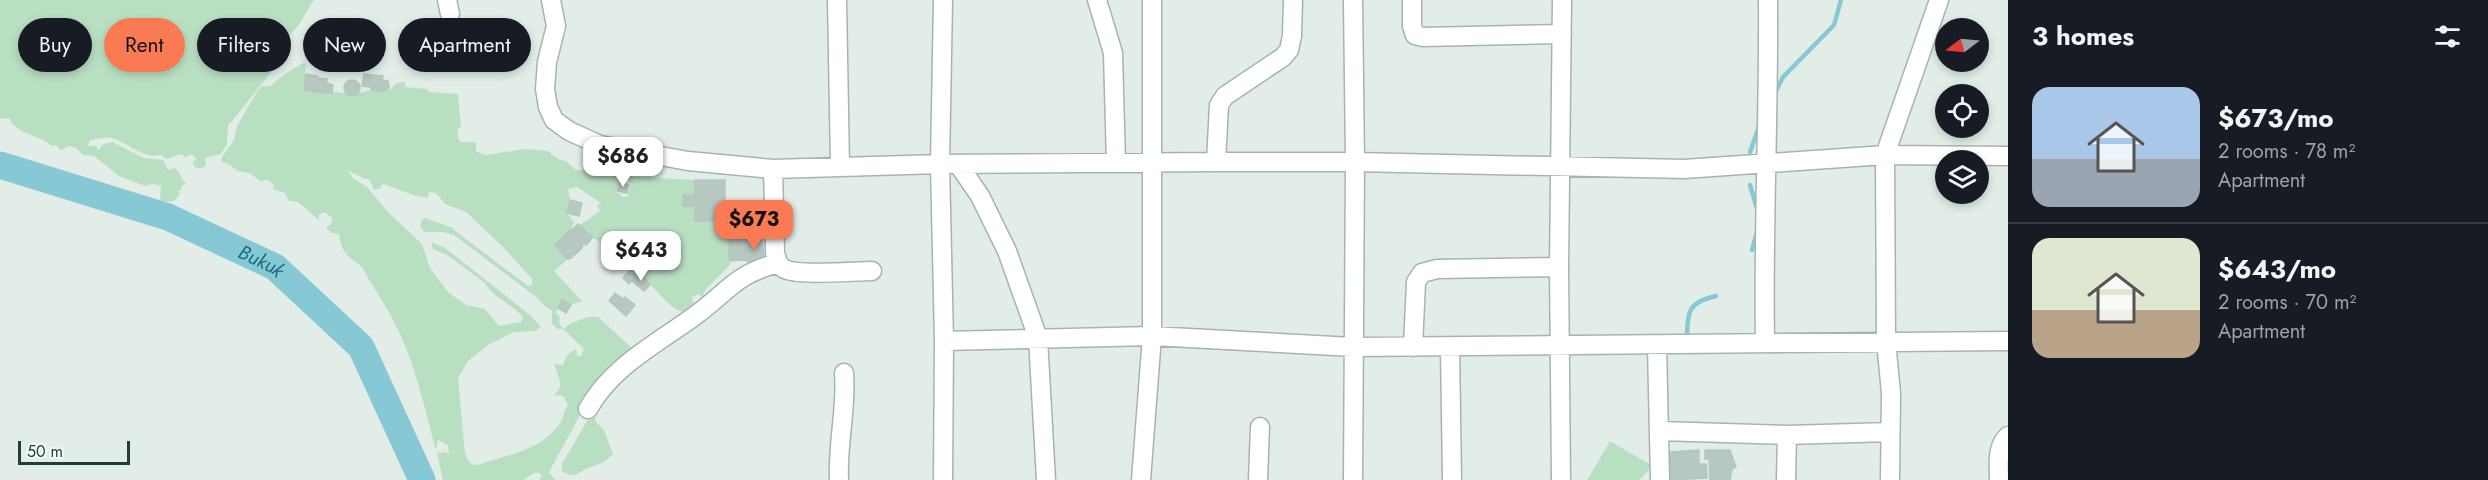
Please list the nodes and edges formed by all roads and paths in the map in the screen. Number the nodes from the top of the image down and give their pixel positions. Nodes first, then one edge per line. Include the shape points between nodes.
1 (551, 0) edge
2 (837, 0) edge
3 (943, 0) edge
4 (1096, 0) edge
5 (1152, 0) edge
6 (1293, 0) edge
7 (1353, 0) edge
8 (1412, 0) edge
9 (1562, 0) edge
10 (1768, 0) edge
11 (1939, 0) edge
12 (1562, 34) junction
13 (1885, 155) junction
14 (2008, 156) edge
15 (1151, 162) junction
16 (1216, 162) junction
17 (1355, 162) junction
18 (949, 164) junction
19 (1116, 164) junction
20 (1560, 165) junction
21 (1768, 165) junction
22 (840, 166) junction
23 (773, 169) junction
24 (778, 263) junction
25 (1559, 267) junction
26 (872, 271) dead end
27 (1152, 336) junction
28 (1038, 338) junction
29 (944, 341) junction
30 (1886, 341) junction
31 (2008, 341) edge
32 (1765, 342) junction
33 (1657, 345) junction
34 (1413, 346) junction
35 (1560, 346) junction
36 (1353, 347) junction
37 (1450, 347) junction
38 (844, 373) dead end
39 (588, 409) dead end
40 (1260, 427) dead end
41 (1660, 431) junction
42 (1890, 432) junction
43 (1787, 435) junction
44 (2008, 436) edge
45 (839, 480) edge
46 (943, 480) edge
47 (1046, 480) edge
48 (1141, 480) edge
49 (1258, 480) edge
50 (1353, 480) edge
51 (1452, 480) edge
52 (1561, 480) edge
53 (1660, 480) edge
54 (1786, 480) edge
55 (1890, 480) edge
56 (1999, 480) edge

1 - 23 street via 556,26 545,89 554,120 600,145 688,161
2 - 22 street
3 - 18 street
4 - 19 street via 1113,53
5 - 15 street
6 - 16 street via 1289,50 1225,96 1219,105
7 - 17 street
8 - 12 street via 1412,26 1415,35 1423,37
9 - 12 street
10 - 21 street
11 - 13 street
12 - 20 street
13 - 14 street
13 - 21 street
13 - 30 street
15 - 16 street
15 - 19 street
15 - 27 street
16 - 17 street
17 - 20 street
17 - 36 street
18 - 19 street
18 - 22 street
18 - 28 street via 980,196 1007,251
18 - 29 street
20 - 21 street via 1684,169
20 - 25 street
21 - 32 street via 1763,251
22 - 23 street
23 - 24 street
24 - 26 street via 785,270 797,272
24 - 39 street via 755,269 735,281 698,314 645,349 612,378
25 - 34 street via 1437,269 1422,273 1416,282
25 - 35 street
27 - 28 street
27 - 36 street
27 - 48 street
28 - 29 street
28 - 47 street
29 - 46 street
30 - 31 street
30 - 32 street
30 - 42 street
32 - 33 street
33 - 35 street
33 - 41 street
34 - 36 street
34 - 37 street
35 - 37 street
35 - 52 street
36 - 50 street
37 - 51 street
38 - 45 street
40 - 49 street
41 - 43 street
41 - 53 street
42 - 43 street
42 - 55 street
43 - 54 street
44 - 56 street via 2002,442 1999,456

